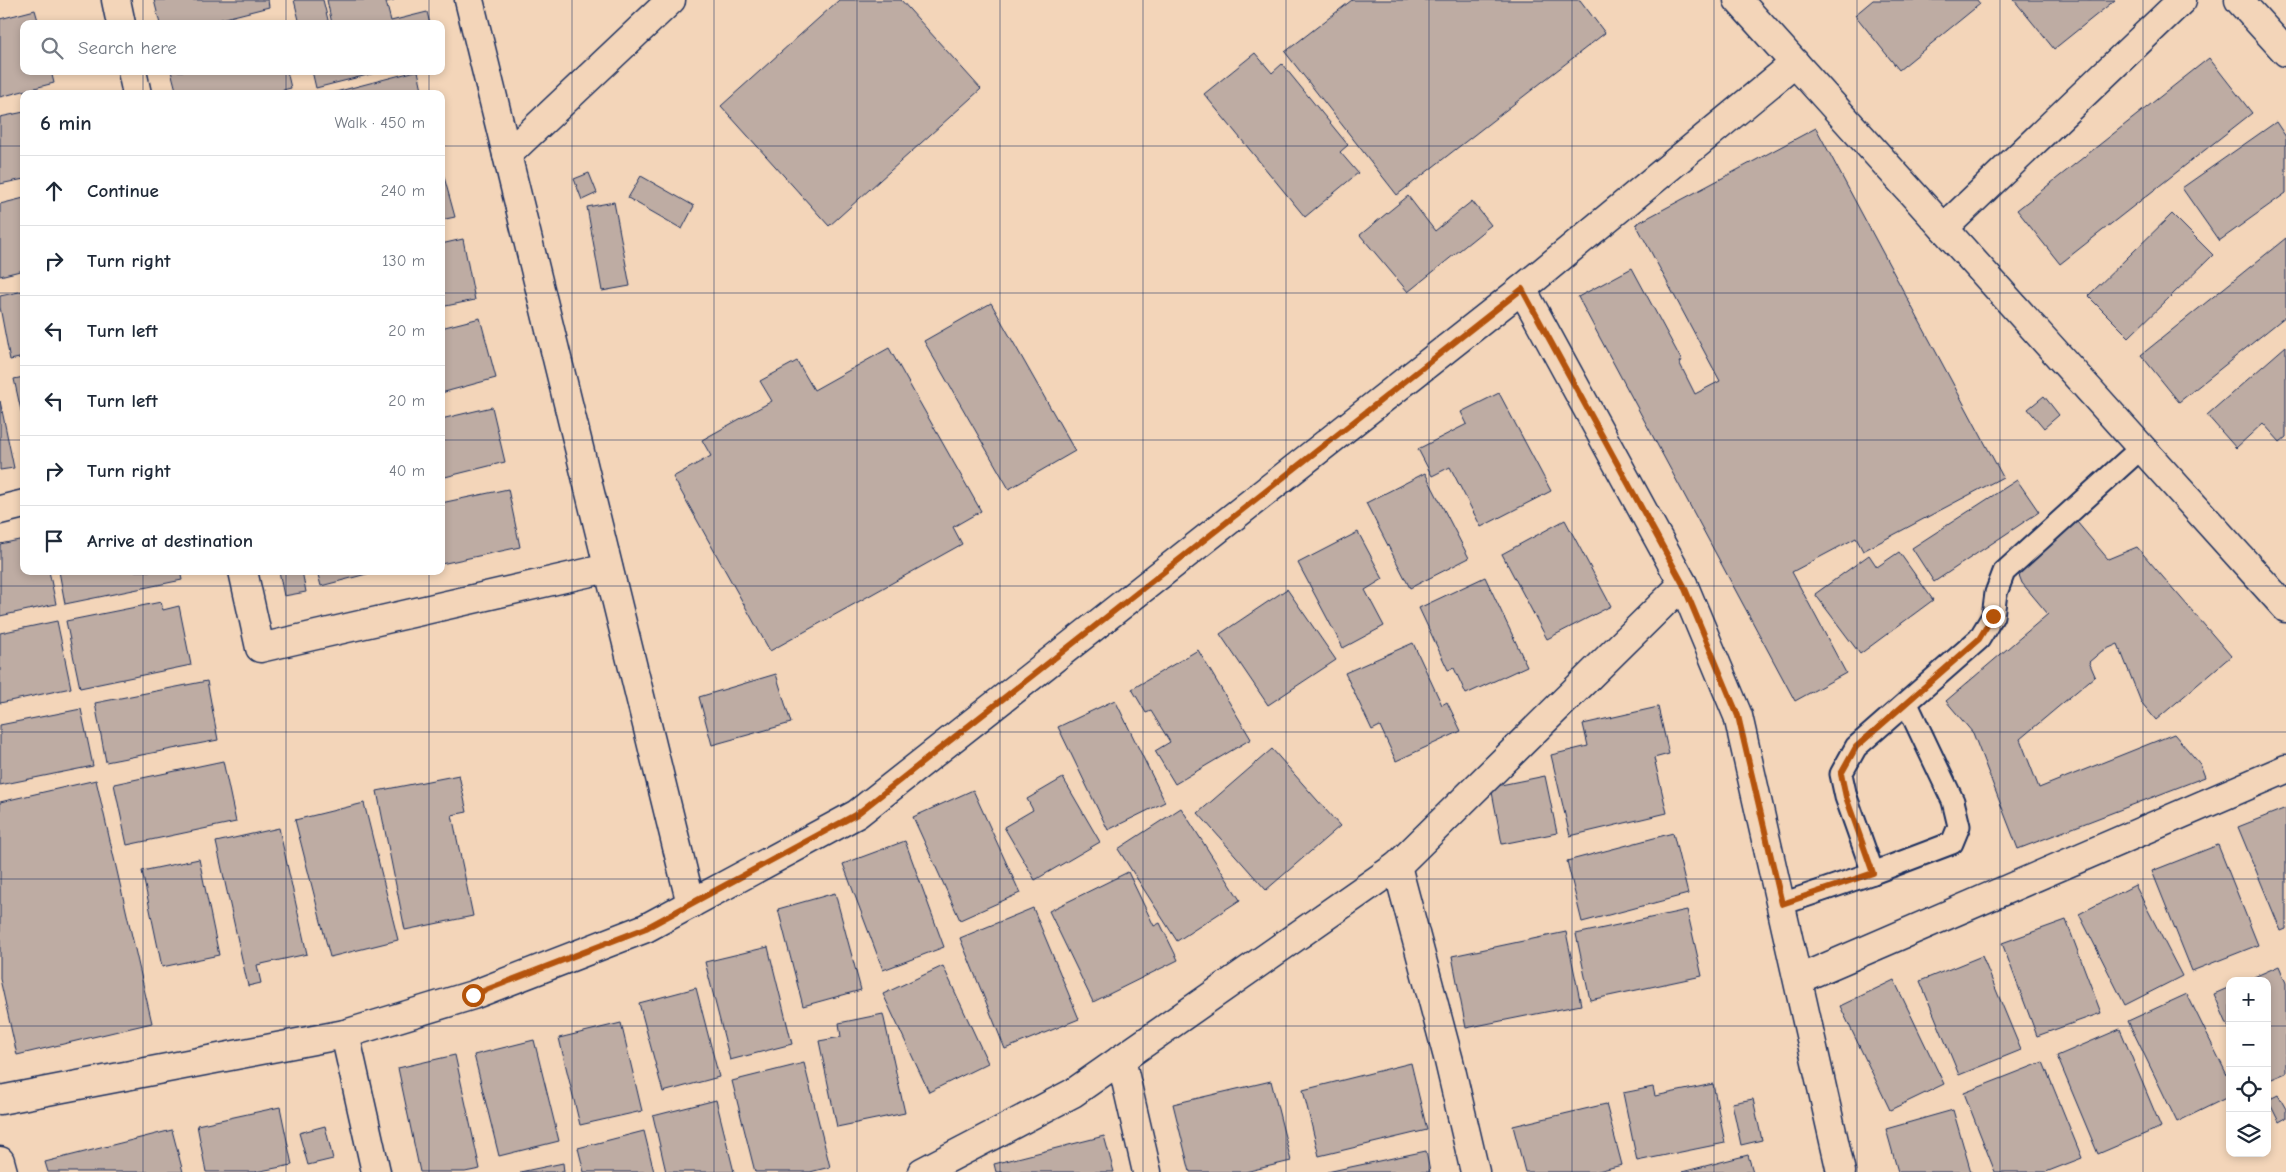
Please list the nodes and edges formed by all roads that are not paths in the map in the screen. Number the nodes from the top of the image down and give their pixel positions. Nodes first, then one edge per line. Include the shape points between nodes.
1 (116, 0) edge
2 (469, 0) edge
3 (672, 0) edge
4 (1738, 0) edge
5 (2182, 0) edge
6 (2238, 0) edge
7 (121, 20) edge
8 (2286, 52) edge
9 (1796, 63) junction
10 (133, 75) edge
11 (136, 90) edge
12 (507, 155) junction
13 (1944, 228) junction
14 (1522, 289) junction
15 (2141, 448) junction
16 (20, 505) edge
17 (0, 510) edge
18 (608, 568) junction
19 (244, 575) edge
20 (1683, 584) junction
21 (2286, 608) edge
22 (1907, 704) junction
23 (2286, 769) edge
24 (1397, 866) junction
25 (1873, 873) junction
26 (691, 904) junction
27 (1782, 904) junction
28 (1799, 979) junction
29 (345, 1034) junction
30 (1122, 1059) junction
31 (0, 1100) edge
32 (0, 1161) edge
33 (3, 1172) edge
34 (376, 1172) edge
35 (922, 1172) edge
36 (1147, 1172) edge
37 (1474, 1172) edge
38 (1841, 1172) edge

1 - 7 street
2 - 12 street
3 - 12 street
4 - 9 street
5 - 13 street
6 - 8 street
9 - 13 street
9 - 14 street
10 - 11 street
12 - 18 street
13 - 15 street
14 - 20 street
14 - 26 street via 857,814
15 - 21 street
15 - 22 lane via 2004,572 1993,616 1979,639
16 - 17 street
18 - 19 street via 260,648
18 - 26 street
20 - 24 street
20 - 27 street via 1738,716
22 - 25 lane via 1856,747 1841,774
22 - 25 lane via 1954,801 1959,826 1952,843
23 - 28 street
24 - 30 street
24 - 37 street via 1449,1061
25 - 27 lane
26 - 29 street via 646,928 473,995
27 - 28 street
28 - 38 street
29 - 31 street
29 - 34 street
30 - 35 street via 1072,1094
30 - 36 street
32 - 33 street

